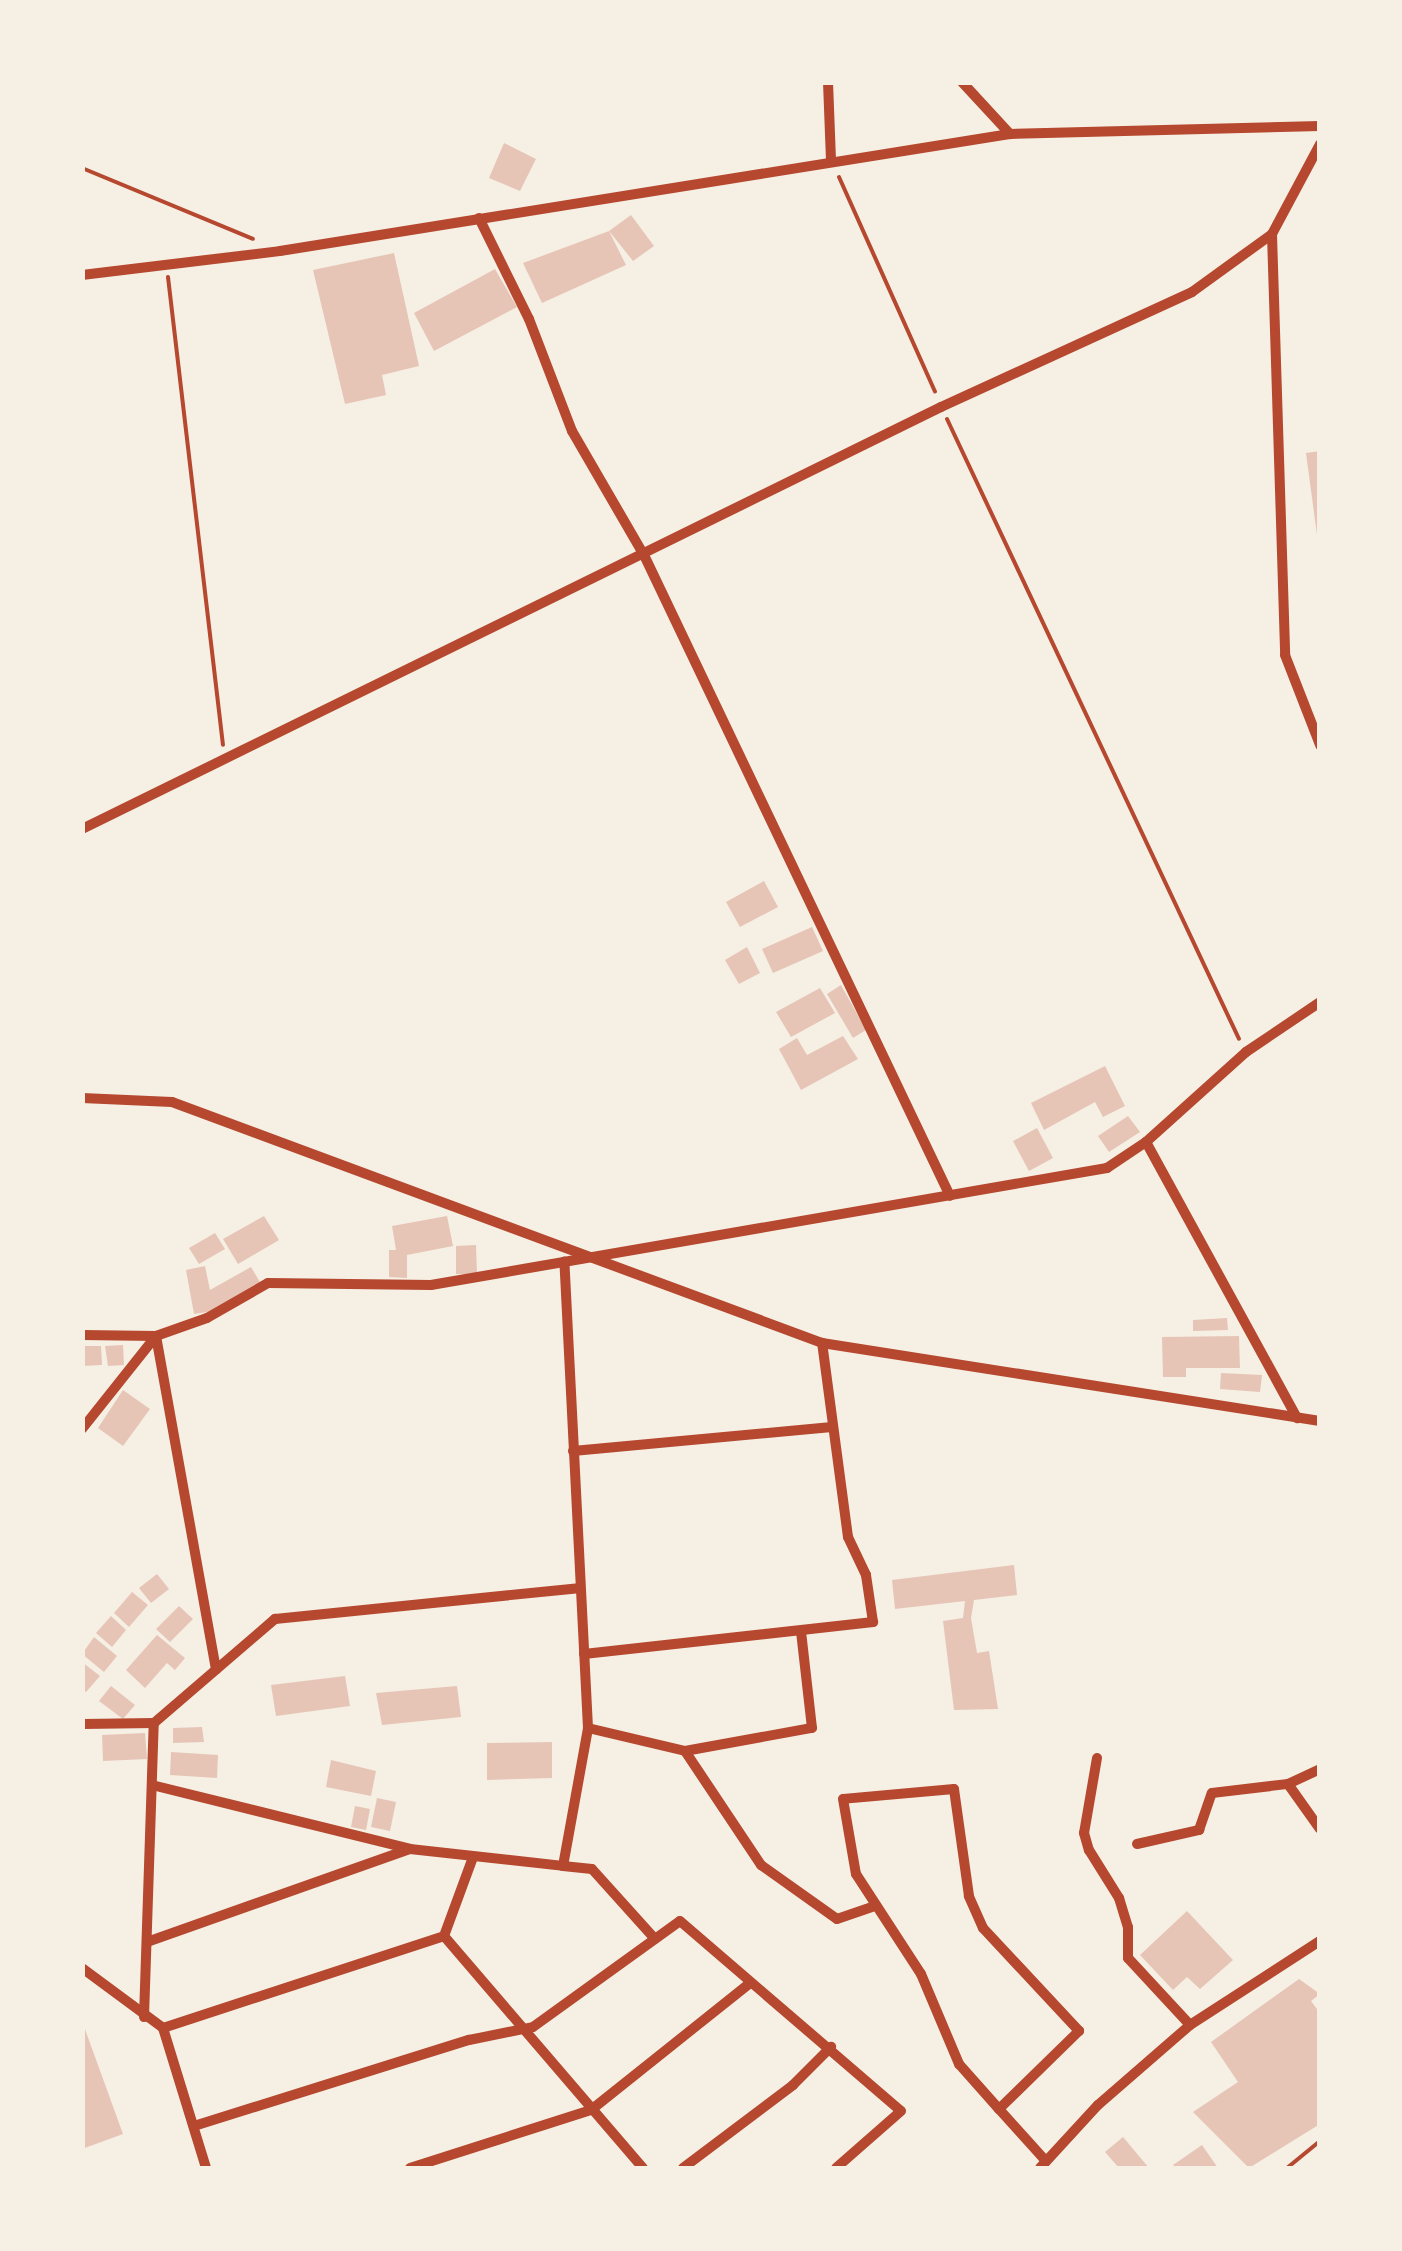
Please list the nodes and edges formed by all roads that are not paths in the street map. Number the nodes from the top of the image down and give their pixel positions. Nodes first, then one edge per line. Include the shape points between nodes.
1 (828, 82) edge
2 (962, 82) edge
3 (1320, 126) edge
4 (1010, 134) junction
5 (1320, 144) edge
6 (830, 159) junction
7 (479, 218) junction
8 (1272, 234) junction
9 (82, 275) edge
10 (644, 555) junction
11 (1320, 744) edge
12 (82, 829) edge
13 (1320, 1002) edge
14 (82, 1098) edge
15 (1146, 1142) junction
16 (950, 1196) junction
17 (585, 1258) junction
18 (564, 1262) junction
19 (82, 1335) edge
20 (156, 1336) junction
21 (822, 1342) junction
22 (1296, 1418) junction
23 (1320, 1421) edge
24 (832, 1427) junction
25 (82, 1429) edge
26 (572, 1451) junction
27 (578, 1588) junction
28 (801, 1632) junction
29 (584, 1654) junction
30 (216, 1670) junction
31 (83, 1724) edge
32 (154, 1724) junction
33 (588, 1728) junction
34 (684, 1751) junction
35 (1098, 1758) dead end
36 (1320, 1770) edge
37 (1288, 1784) junction
38 (156, 1786) junction
39 (1320, 1830) edge
40 (1137, 1844) dead end
41 (410, 1849) junction
42 (472, 1860) junction
43 (563, 1866) junction
44 (875, 1906) junction
45 (444, 1936) junction
46 (655, 1939) junction
47 (1320, 1940) edge
48 (146, 1942) junction
49 (82, 1968) edge
50 (748, 1984) junction
51 (144, 2018) junction
52 (1190, 2025) junction
53 (520, 2027) junction
54 (163, 2028) junction
55 (831, 2046) junction
56 (999, 2109) junction
57 (592, 2110) junction
58 (194, 2126) junction
59 (1043, 2164) edge
60 (206, 2168) edge
61 (410, 2168) edge
62 (644, 2168) edge
63 (684, 2168) edge
64 (836, 2168) edge

1 - 6 street
2 - 4 street
3 - 4 street
4 - 6 street
5 - 8 street
6 - 7 street
7 - 9 street
7 - 10 street via 529,320 572,432
8 - 10 street via 1192,292
8 - 11 street via 1285,656
10 - 12 street
10 - 16 street
13 - 15 street via 1246,1052
14 - 17 street via 172,1102 468,1206
15 - 16 street via 1107,1168
15 - 22 street
16 - 17 street
17 - 18 street
17 - 21 street
18 - 20 street via 431,1284 268,1283 208,1318
18 - 26 street
19 - 20 street
20 - 25 street
20 - 30 street
21 - 22 street
21 - 24 street
22 - 23 street
24 - 26 street
24 - 28 street via 848,1537 866,1575 873,1622
26 - 27 street
27 - 29 street
27 - 30 street via 275,1620
28 - 29 street
28 - 34 street via 812,1728
29 - 33 street
30 - 32 street
31 - 32 street
32 - 38 street
33 - 34 street
33 - 43 street
34 - 44 street via 762,1865 837,1919
35 - 52 street via 1084,1833 1089,1850 1118,1898 1128,1927 1128,1958
36 - 37 street
37 - 39 street
37 - 40 street via 1212,1793 1200,1830
38 - 41 street
38 - 48 street
41 - 42 street
41 - 48 street
42 - 43 street
42 - 45 street
43 - 46 street via 592,1870
44 - 56 street via 921,1974 959,2064
44 - 56 street via 846,1840 843,1799 954,1790 969,1896 982,1928 1079,2031
45 - 53 street
45 - 54 street
46 - 50 street via 680,1921
46 - 53 street via 532,2027
47 - 52 street
48 - 51 street
49 - 51 street
50 - 55 street
50 - 57 street
51 - 54 street
52 - 59 street
53 - 57 street
53 - 58 street
54 - 58 street
55 - 63 street via 793,2085
55 - 64 street via 901,2111
56 - 59 street
57 - 61 street
57 - 62 street
58 - 60 street

